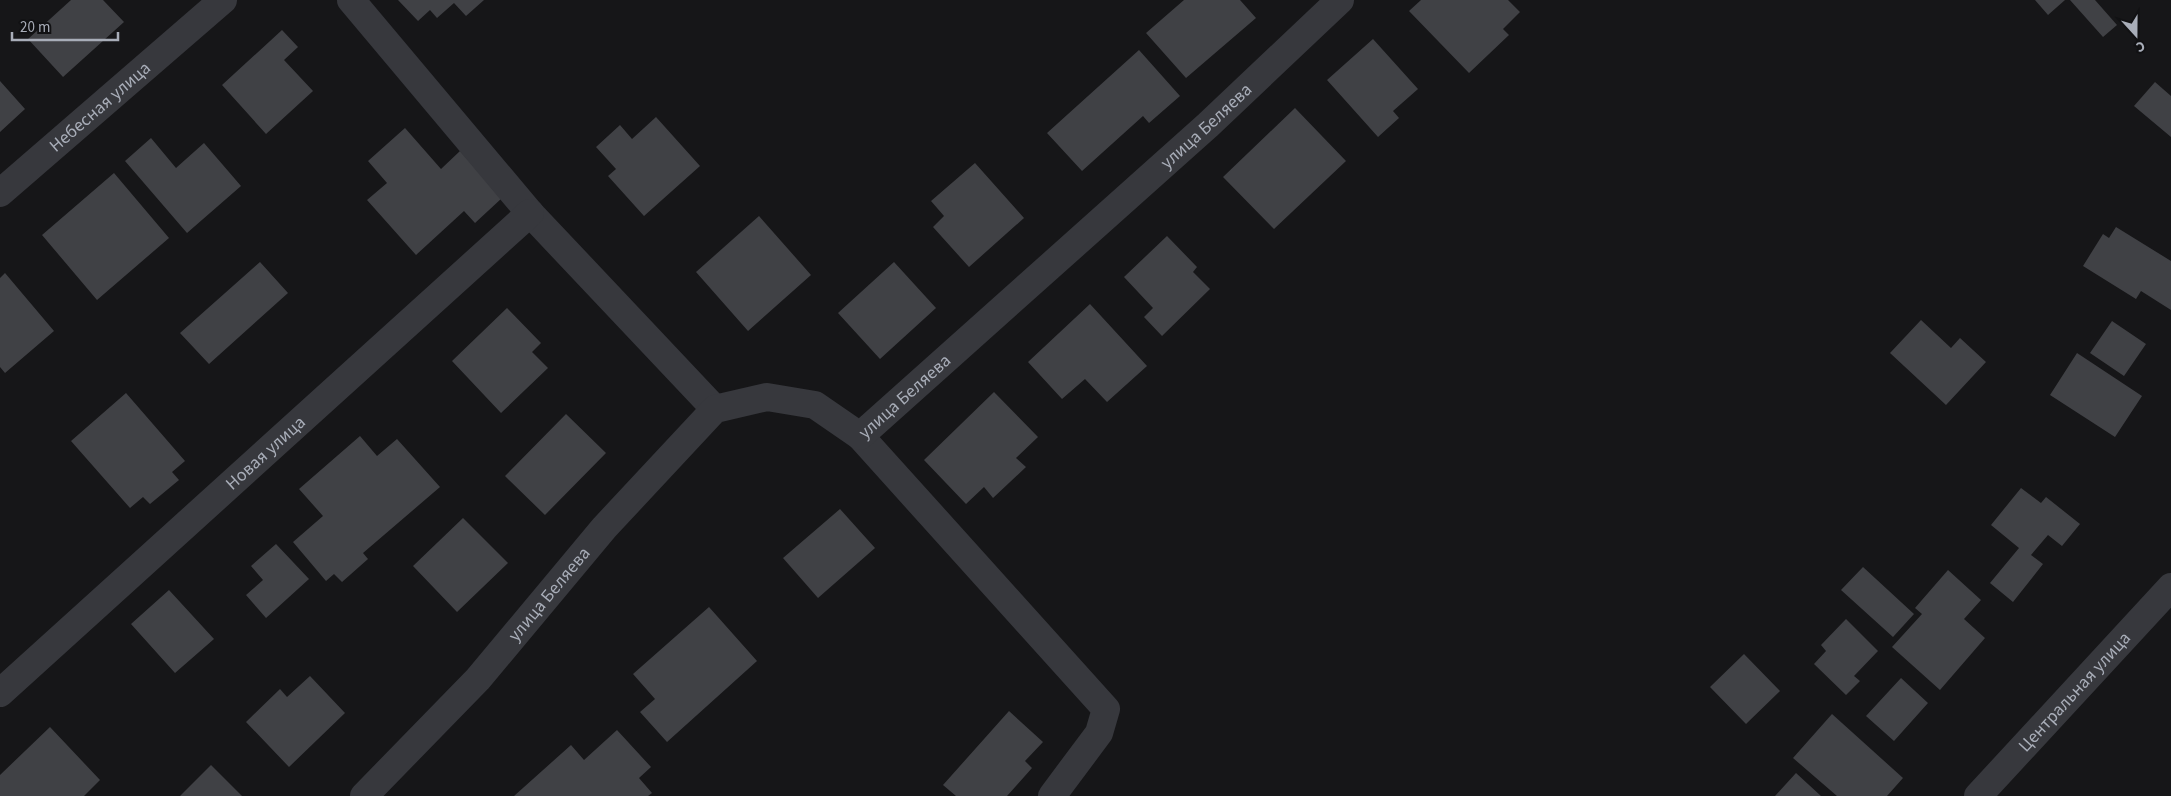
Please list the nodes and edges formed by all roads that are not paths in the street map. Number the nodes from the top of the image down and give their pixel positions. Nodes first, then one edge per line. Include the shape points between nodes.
1 (223, 0) edge
2 (351, 0) edge
3 (1340, 0) edge
4 (0, 193) edge
5 (530, 213) junction
6 (715, 409) junction
7 (860, 436) junction
8 (2171, 587) edge
9 (0, 693) edge
10 (364, 796) edge
11 (1052, 796) edge
12 (1978, 796) edge

1 - 4 street, Небесная улица
2 - 5 street
3 - 7 street, улица Беляева via 1208,125
5 - 6 street
5 - 9 street, Новая улица
6 - 7 street, улица Беляева via 766,397 815,405
6 - 10 street, улица Беляева via 604,528 478,679
7 - 11 street via 1106,709 1099,733
8 - 12 street, Центральная улица

